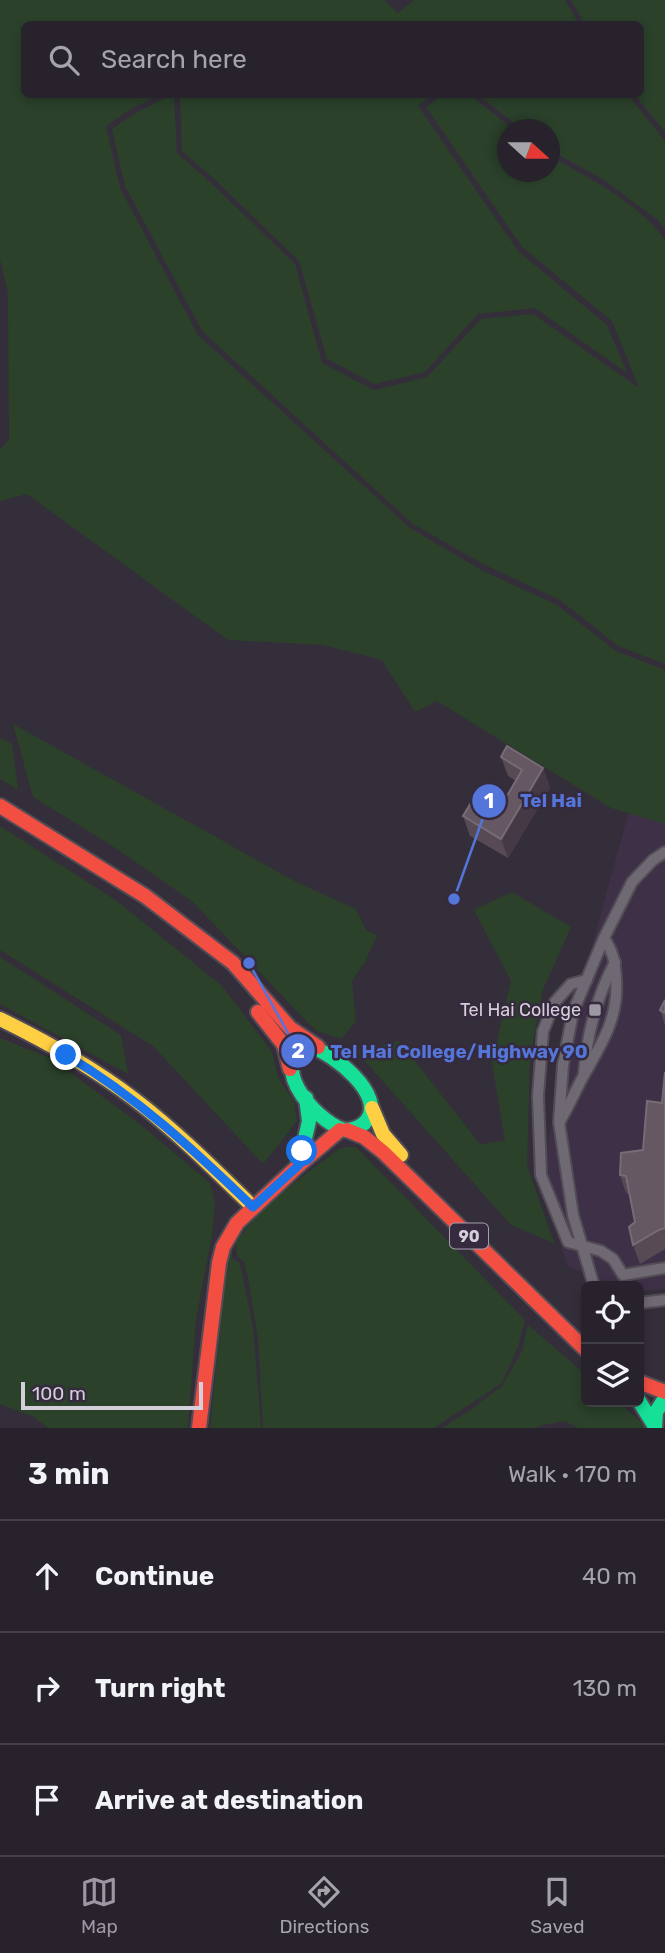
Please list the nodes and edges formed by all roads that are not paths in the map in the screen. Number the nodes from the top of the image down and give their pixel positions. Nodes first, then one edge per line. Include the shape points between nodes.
1 (0, 806) edge
2 (665, 852) edge
3 (145, 896) junction
4 (604, 938) junction
5 (615, 962) junction
6 (587, 980) junction
7 (0, 1019) edge
8 (318, 1047) junction
9 (290, 1069) junction
10 (583, 1075) junction
11 (306, 1097) junction
12 (372, 1108) junction
13 (559, 1122) junction
14 (344, 1130) junction
15 (299, 1165) junction
16 (253, 1207) junction
17 (583, 1246) junction
18 (665, 1268) edge
19 (593, 1281) edge
20 (665, 1300) edge
21 (644, 1302) edge
22 (581, 1327) edge
23 (581, 1345) edge
24 (644, 1384) edge
25 (665, 1392) edge
26 (665, 1398) edge
27 (643, 1407) edge
28 (654, 1426) edge
29 (200, 1428) edge

1 - 3 main road, 90
2 - 4 street via 632,882
3 - 8 main road, 90 via 233,963 290,1028
3 - 9 main road, 90 via 226,975 277,1034
4 - 5 street
4 - 6 street
5 - 10 street via 586,1043
5 - 10 street via 618,995 612,1022
6 - 13 street via 573,1012
6 - 17 street via 571,984 555,1002 543,1031 538,1096 541,1175 568,1242
7 - 16 main road via 46,1041 134,1099
8 - 9 main road via 299,1052
8 - 12 main road, 90 via 365,1091
9 - 11 main road, 90
10 - 13 street
11 - 14 main road, 90 via 331,1125
11 - 15 main road via 309,1121
12 - 14 main road via 364,1124
12 - 22 main road, 90 via 383,1134 403,1158
13 - 17 street via 573,1215
14 - 15 main road
14 - 23 main road, 90 via 364,1136 383,1152
15 - 16 main road
16 - 29 main road via 230,1234 219,1263
17 - 18 street via 613,1259 623,1275
17 - 19 street
20 - 21 street
24 - 25 main road
26 - 28 main road via 654,1415
27 - 28 main road

